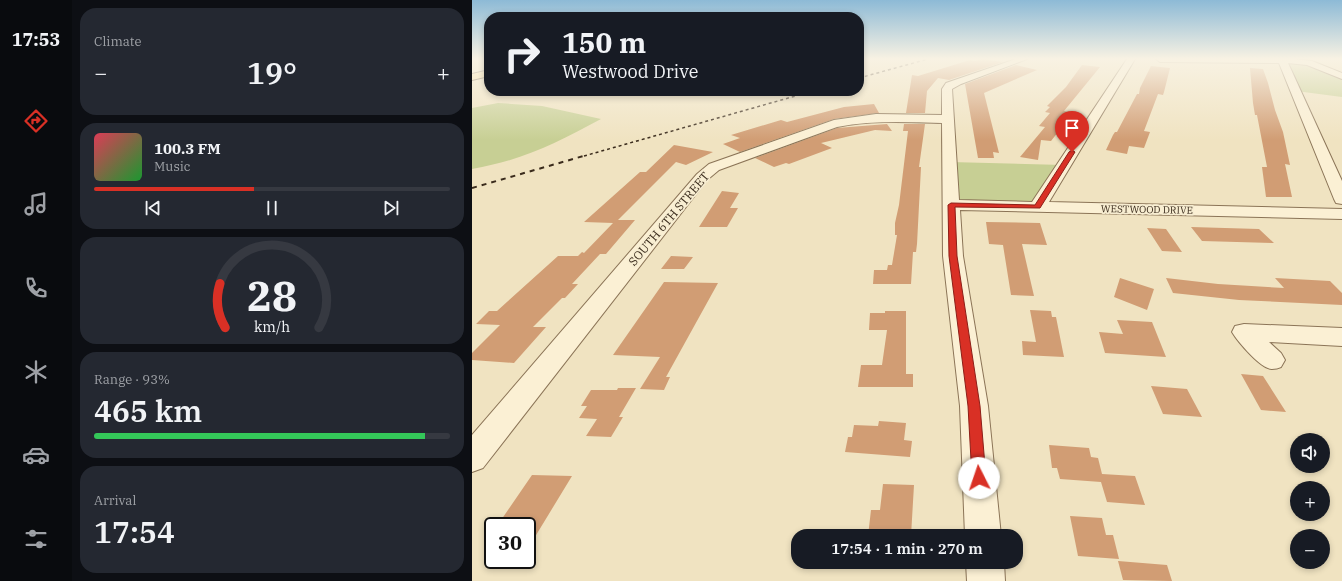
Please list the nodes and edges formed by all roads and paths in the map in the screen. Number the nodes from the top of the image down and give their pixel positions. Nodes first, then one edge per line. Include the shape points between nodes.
1 (949, 86) edge
2 (1115, 86) edge
3 (1294, 86) edge
4 (948, 119) junction
5 (1342, 199) edge
6 (951, 205) junction
7 (1037, 207) junction
8 (1342, 214) edge
9 (1342, 337) edge
10 (1272, 360) dead end
11 (472, 458) edge
12 (983, 529) edge
13 (985, 569) edge
14 (986, 581) edge

1 - 4 street via 947,90
2 - 7 street
3 - 5 street
4 - 6 street
4 - 11 street, SOUTH 6TH STREET via 853,120 834,124 714,167 697,183
6 - 7 street, WESTWOOD DRIVE
6 - 12 street via 953,256 974,406
7 - 8 street, WESTWOOD DRIVE
9 - 10 street via 1244,332
13 - 14 street

